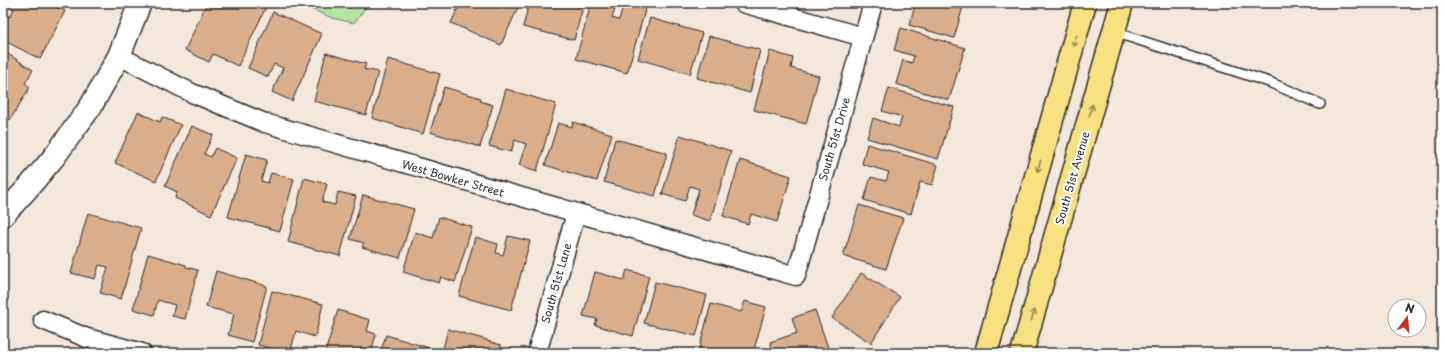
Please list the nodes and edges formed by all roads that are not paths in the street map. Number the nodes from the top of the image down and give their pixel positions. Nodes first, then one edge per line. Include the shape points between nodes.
1 (140, 3) edge
2 (743, 3) edge
3 (873, 3) edge
4 (1085, 3) edge
5 (1122, 3) edge
6 (1114, 32) junction
7 (863, 37) junction
8 (119, 56) junction
9 (1320, 104) dead end
10 (576, 213) junction
11 (3, 215) edge
12 (796, 276) joint
13 (43, 320) dead end
14 (142, 353) edge
15 (537, 353) edge
16 (986, 353) edge
17 (1022, 353) edge

1 - 8 street
2 - 7 street
3 - 7 street, South 51st Drive
4 -> 16 main road
5 - 6 main road, South 51st Avenue
6 - 9 lane via 1269,82
17 -> 6 main road, South 51st Avenue
7 - 12 street, South 51st Drive
8 - 10 street, West Bowker Street via 192,93 265,123
8 - 11 street via 86,112 54,157
10 - 12 street, West Bowker Street
10 - 15 street, South 51st Lane
13 - 14 street via 87,338

